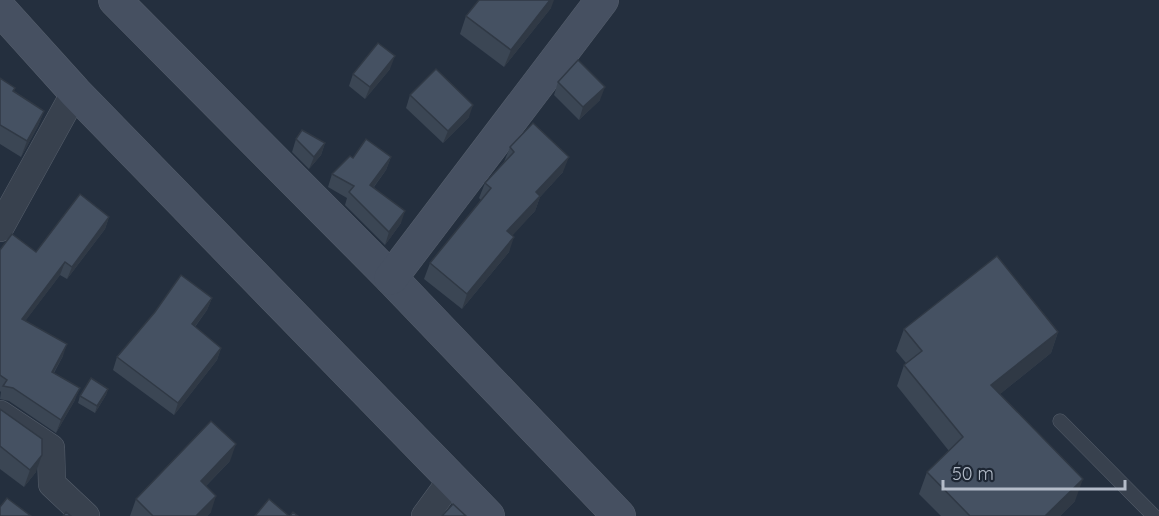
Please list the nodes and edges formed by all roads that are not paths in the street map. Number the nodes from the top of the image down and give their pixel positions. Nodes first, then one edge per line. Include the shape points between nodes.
1 (115, 0) edge
2 (602, 0) edge
3 (0, 9) edge
4 (75, 92) junction
5 (0, 228) edge
6 (391, 278) junction
7 (0, 414) edge
8 (1060, 421) dead end
9 (452, 479) junction
10 (86, 516) edge
11 (425, 516) edge
12 (488, 516) edge
13 (619, 516) edge
14 (1154, 516) edge

1 - 6 street
2 - 6 street
3 - 4 street
4 - 5 street
4 - 9 street
6 - 13 street
7 - 10 street via 51,448 52,484
8 - 14 lane
9 - 11 street
9 - 12 street

